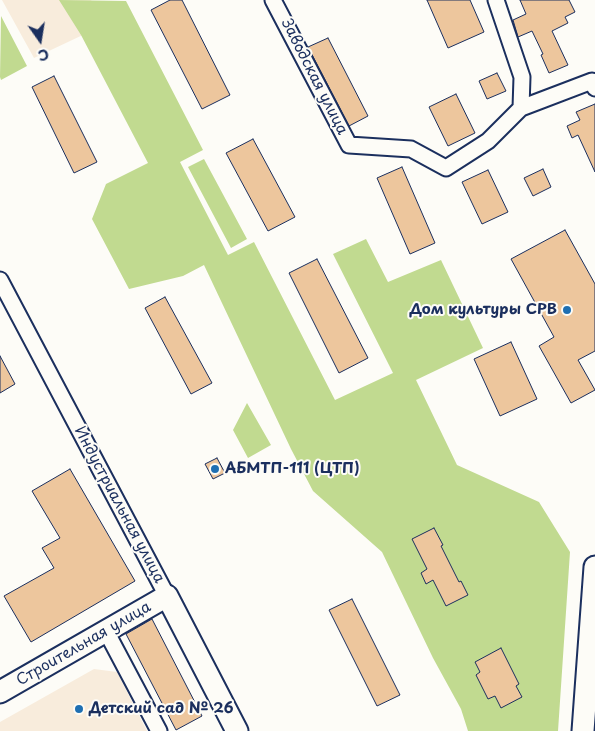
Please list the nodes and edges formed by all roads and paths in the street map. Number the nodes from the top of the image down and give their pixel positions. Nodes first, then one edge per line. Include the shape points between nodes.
1 (273, 0) edge
2 (496, 0) edge
3 (595, 88) edge
4 (521, 108) junction
5 (0, 280) edge
6 (595, 567) edge
7 (167, 596) junction
8 (106, 631) junction
9 (0, 692) edge
10 (159, 731) edge
11 (238, 731) edge
12 (583, 731) edge

1 - 4 street, Заводская улица via 349,145 411,149 446,168 488,141
2 - 4 street via 522,77
3 - 4 street via 592,81
5 - 7 street, Индустриальная улица
6 - 12 street
7 - 8 street, Строительная улица
7 - 11 street, Индустриальная улица
8 - 9 street, Строительная улица
8 - 10 street

